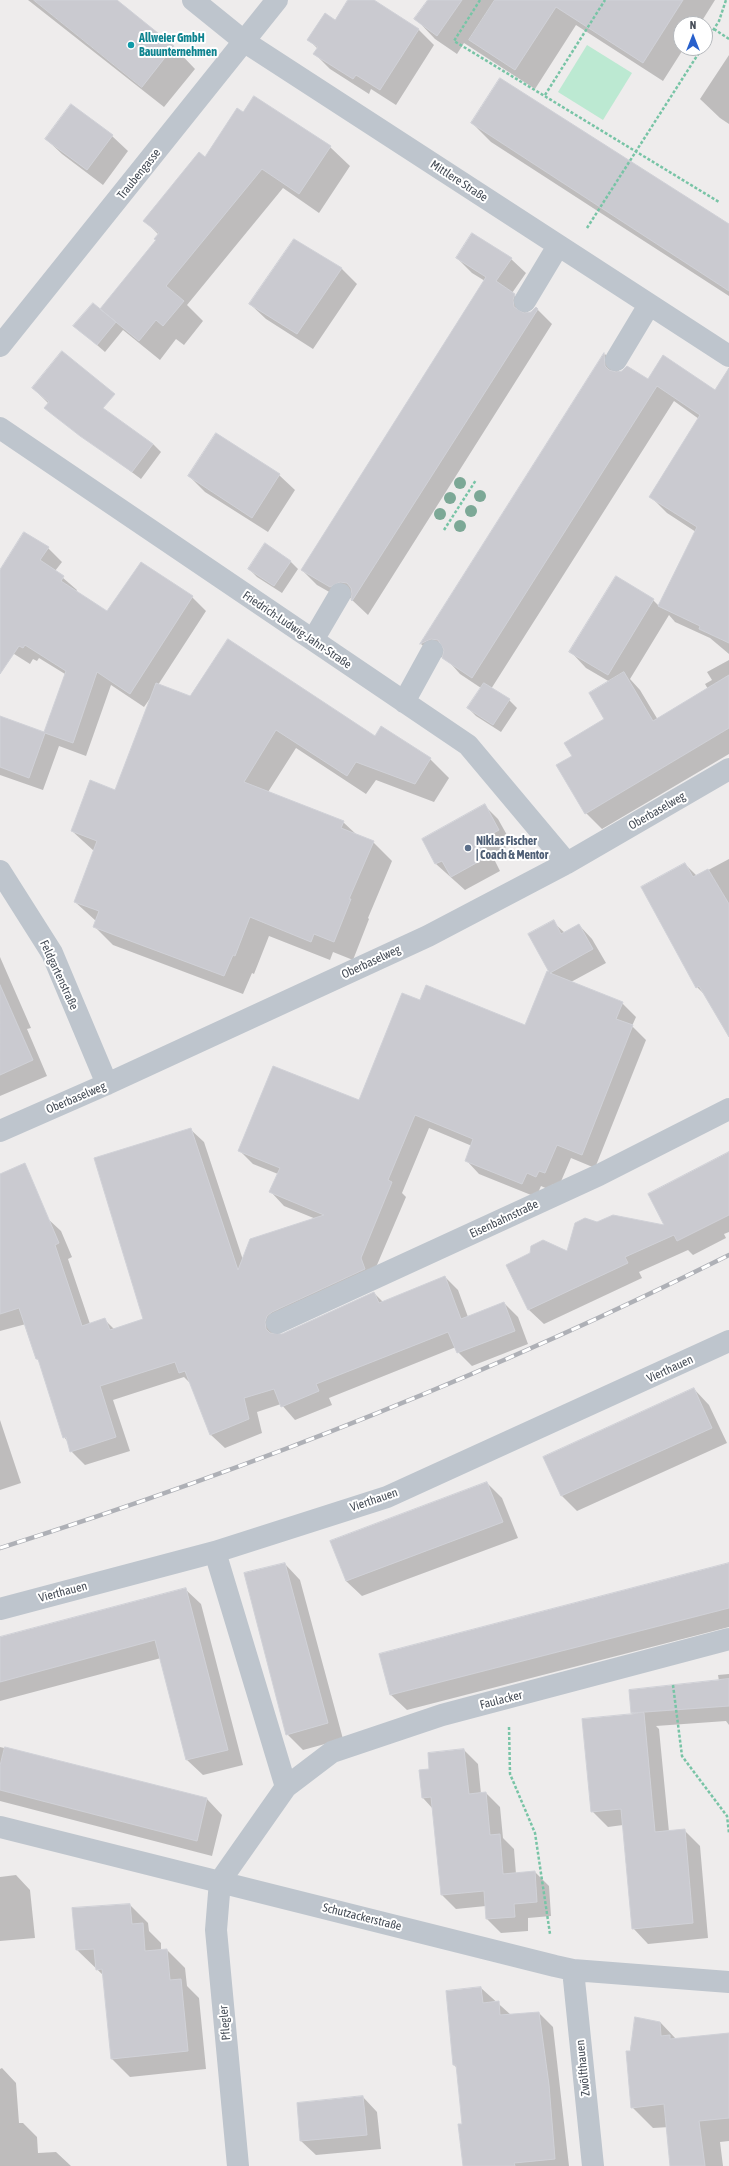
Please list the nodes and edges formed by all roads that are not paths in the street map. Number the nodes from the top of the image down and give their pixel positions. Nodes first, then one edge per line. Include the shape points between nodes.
1 (193, 0) edge
2 (277, 0) edge
3 (245, 42) junction
4 (564, 250) junction
5 (525, 301) dead end
6 (650, 305) junction
7 (0, 346) edge
8 (729, 356) edge
9 (616, 360) dead end
10 (0, 428) edge
11 (340, 594) dead end
12 (312, 640) junction
13 (432, 651) dead end
14 (404, 702) junction
15 (729, 769) edge
16 (567, 863) junction
17 (0, 871) edge
18 (107, 1084) junction
19 (729, 1109) edge
20 (0, 1131) edge
21 (277, 1323) dead end
22 (729, 1341) edge
23 (215, 1552) junction
24 (0, 1609) edge
25 (729, 1640) edge
26 (286, 1787) junction
27 (0, 1827) edge
28 (220, 1881) junction
29 (564, 1968) junction
30 (729, 1982) edge
31 (238, 2166) edge
32 (593, 2166) edge

1 - 3 street, Mittlere Straße
2 - 3 street, Traubengasse
3 - 4 street, Mittlere Straße
3 - 7 street, Traubengasse
4 - 5 street
4 - 6 street, Mittlere Straße
6 - 8 street, Mittlere Straße
6 - 9 street
10 - 12 street, Friedrich-Ludwig-Jahn-Straße
11 - 12 street
12 - 14 street, Friedrich-Ludwig-Jahn-Straße
13 - 14 street
14 - 16 street, Friedrich-Ludwig-Jahn-Straße via 468,745
15 - 16 street, Oberbaselweg
16 - 18 street, Oberbaselweg via 428,936
17 - 18 street, Feldgartenstraße via 52,952
18 - 20 street, Oberbaselweg
19 - 21 street, Eisenbahnstraße via 599,1175
22 - 23 street, Vierthauen via 387,1497
23 - 24 street, Vierthauen
23 - 26 street
25 - 26 street, Faulacker via 442,1714 332,1752
26 - 28 street, Faulacker
27 - 28 street, Schutzackerstraße
28 - 29 street, Schutzackerstraße
28 - 31 street, Pflegler via 216,1930
29 - 30 street, Schutzackerstraße
29 - 32 street, Zwölfthauen

